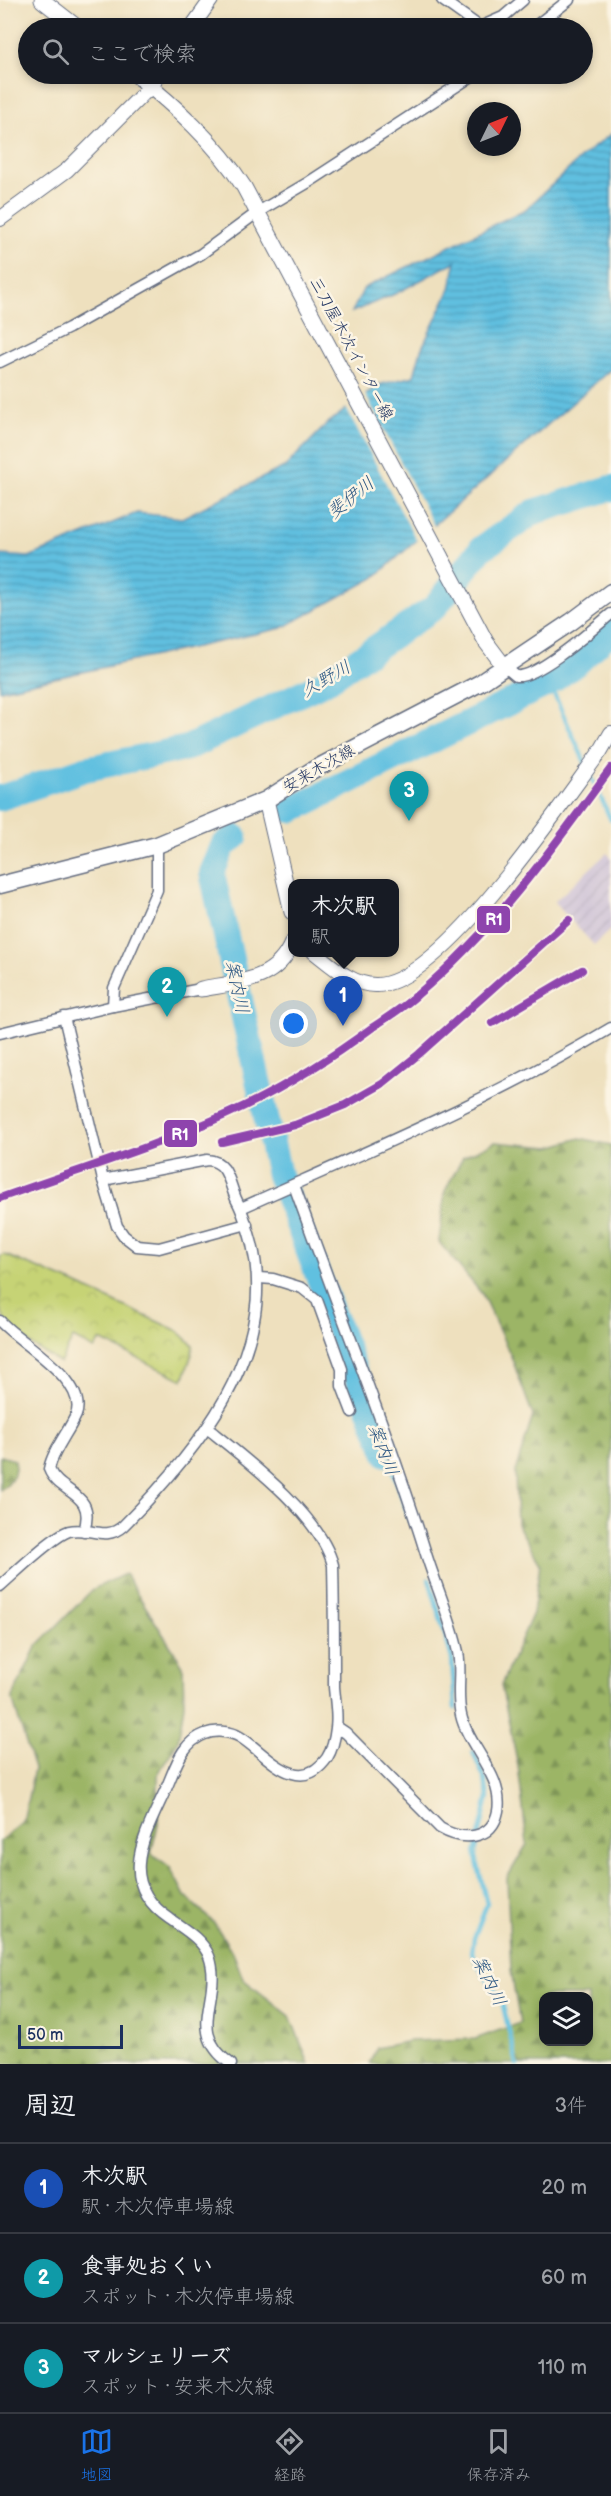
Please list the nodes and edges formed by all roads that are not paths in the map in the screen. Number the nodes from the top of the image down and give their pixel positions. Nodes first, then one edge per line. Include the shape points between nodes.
1 (42, 0) edge
2 (211, 0) edge
3 (442, 0) edge
4 (524, 0) edge
5 (569, 0) edge
6 (65, 18) edge
7 (198, 18) edge
8 (467, 18) edge
9 (499, 18) edge
10 (546, 18) edge
11 (151, 84) edge
12 (159, 84) edge
13 (460, 84) edge
14 (258, 212) junction
15 (0, 219) edge
16 (0, 362) edge
17 (611, 592) edge
18 (611, 614) edge
19 (504, 666) junction
20 (611, 734) edge
21 (266, 800) junction
22 (157, 845) junction
23 (0, 885) edge
24 (288, 895) edge
25 (288, 954) edge
26 (321, 957) edge
27 (201, 989) joint
28 (113, 1006) junction
29 (64, 1017) junction
30 (611, 1028) edge
31 (0, 1033) edge
32 (104, 1180) junction
33 (292, 1185) junction
34 (241, 1208) junction
35 (247, 1224) junction
36 (259, 1278) junction
37 (328, 1305) junction
38 (0, 1321) edge
39 (352, 1412) dead end
40 (207, 1428) junction
41 (84, 1531) junction
42 (0, 1586) edge
43 (337, 1727) junction
44 (231, 2064) edge

1 - 6 main road
2 - 7 street
3 - 8 street
4 - 9 street
5 - 10 street
11 - 15 street via 68,170
12 - 14 main road, 三刀屋木次インター線 via 229,164
13 - 14 street
14 - 16 street via 201,254
14 - 19 main road, 三刀屋木次インター線 via 486,642
17 - 19 main road, 安来木次線
18 - 19 street via 530,674 516,676
19 - 21 main road, 安来木次線 via 480,683 311,771
20 - 26 street via 513,869 446,945 422,964 396,981 374,986 352,980
21 - 22 main road, 安来木次線
21 - 24 main road
22 - 23 main road, 安来木次線
22 - 28 street via 157,890 114,988
25 - 27 main road via 270,972
27 - 28 street
28 - 29 street
29 - 31 street
29 - 32 street
30 - 33 street via 439,1121
32 - 34 street via 214,1160 226,1171
32 - 35 street via 117,1226 137,1246 159,1248
33 - 34 street
33 - 37 street
34 - 35 street
35 - 36 street
36 - 37 street via 302,1288
36 - 40 street via 241,1364
37 - 39 street via 342,1386
37 - 43 street via 401,1474 458,1653 461,1717 497,1792 498,1811 487,1831 470,1837 441,1828
38 - 41 street via 12,1335 49,1359 77,1401 77,1412 49,1470 60,1485 78,1495 86,1512
40 - 41 street via 117,1531
40 - 43 street via 268,1477 330,1553
41 - 42 street via 62,1535
43 - 44 street via 326,1758 315,1769 302,1774 284,1771 239,1736 228,1732 206,1733 194,1739 182,1752 138,1856 138,1875 154,1907 187,1930 208,1955 211,1986 206,2026 214,2049

